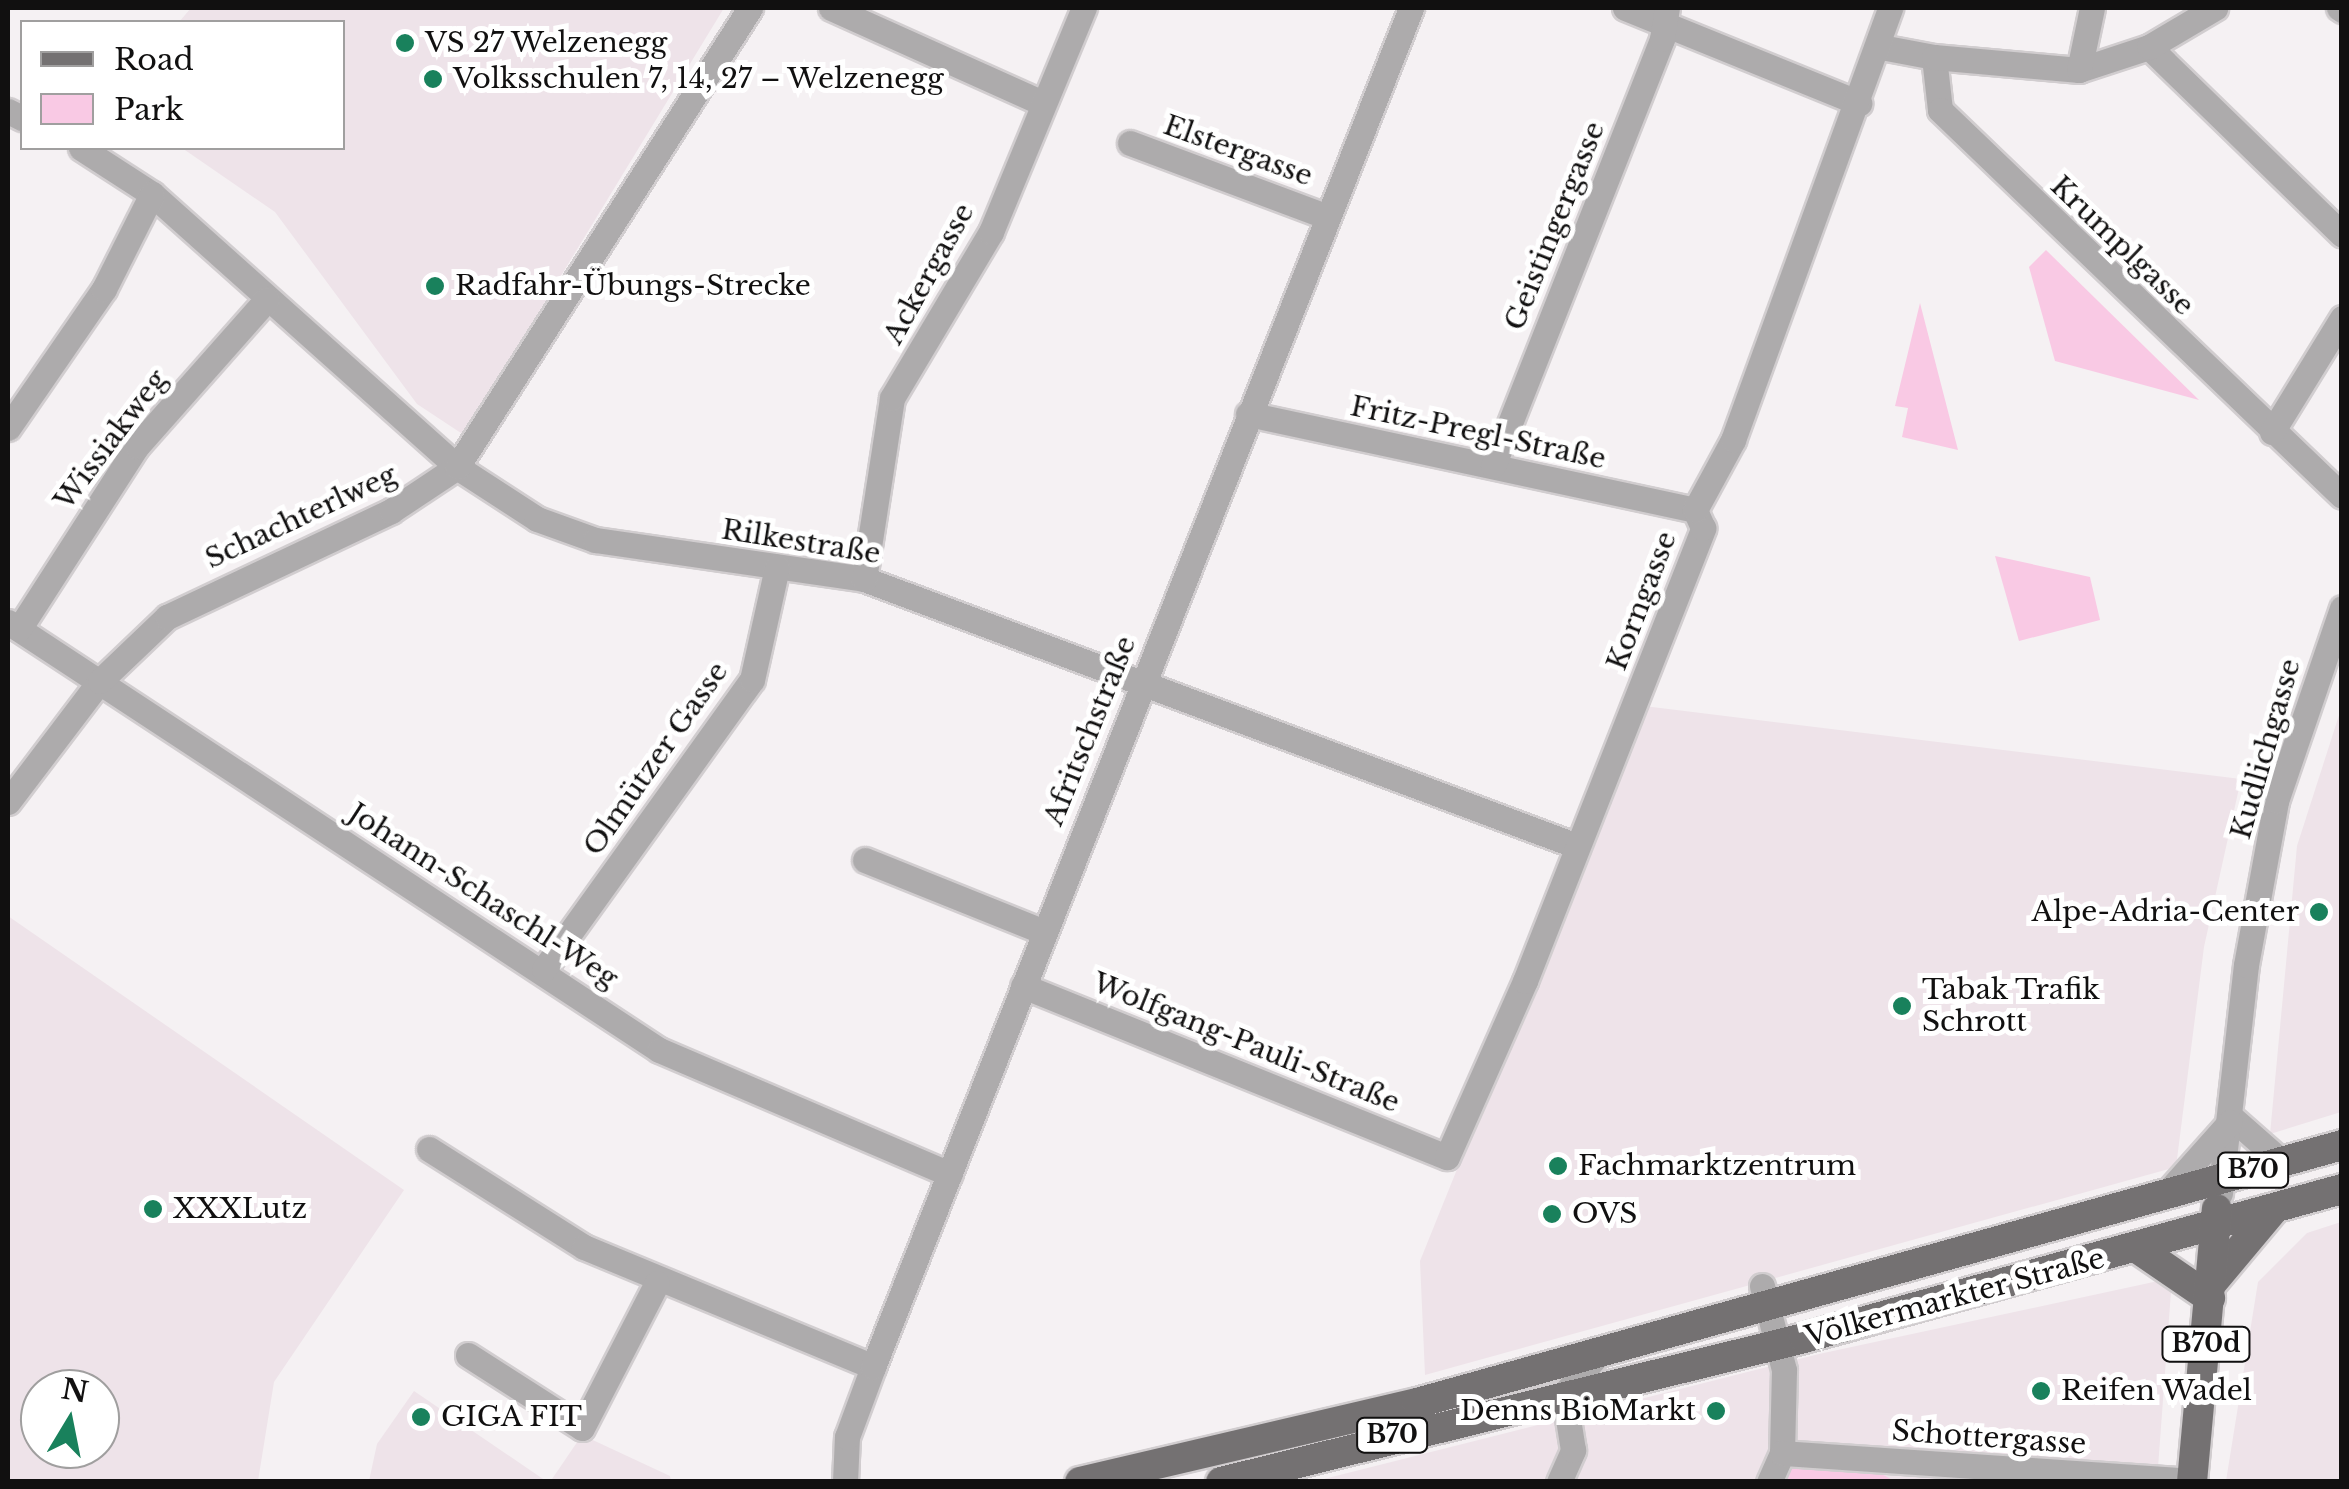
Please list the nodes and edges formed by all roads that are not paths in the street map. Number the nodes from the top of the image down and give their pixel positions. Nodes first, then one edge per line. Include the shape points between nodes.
1 (750, 8) edge
2 (831, 8) edge
3 (1084, 8) edge
4 (1411, 8) edge
5 (1626, 8) edge
6 (1890, 8) edge
7 (2092, 8) edge
8 (2215, 8) edge
9 (1665, 15) edge
10 (1881, 47) junction
11 (2149, 47) junction
12 (1934, 58) junction
13 (2079, 70) junction
14 (1040, 102) junction
15 (1859, 103) junction
16 (1130, 143) dead end
17 (84, 150) edge
18 (152, 194) junction
19 (1324, 216) junction
20 (2342, 235) edge
21 (268, 299) junction
22 (2342, 318) edge
23 (1248, 414) junction
24 (8, 428) edge
25 (2272, 432) junction
26 (1493, 466) junction
27 (457, 467) junction
28 (2342, 496) edge
29 (1695, 510) junction
30 (777, 567) junction
31 (864, 579) junction
32 (2342, 608) edge
33 (13, 625) edge
34 (100, 681) junction
35 (1143, 681) junction
36 (8, 802) edge
37 (1578, 846) junction
38 (865, 860) dead end
39 (1044, 932) junction
40 (544, 969) junction
41 (1022, 986) junction
42 (2230, 1119) junction
43 (2342, 1145) edge
44 (429, 1150) dead end
45 (1447, 1158) joint
46 (2282, 1162) junction
47 (950, 1174) junction
48 (2342, 1189) edge
49 (2164, 1196) junction
50 (2218, 1206) junction
51 (2274, 1209) junction
52 (2140, 1250) junction
53 (657, 1282) junction
54 (2211, 1291) junction
55 (1776, 1330) junction
56 (1599, 1352) junction
57 (468, 1356) dead end
58 (873, 1367) junction
59 (1564, 1394) junction
60 (1782, 1453) junction
61 (2192, 1481) edge
62 (844, 1482) edge
63 (1080, 1482) edge
64 (1221, 1482) edge
65 (1559, 1482) edge
66 (1769, 1482) edge

1 - 27 street, Schachterlweg
2 - 14 street
3 - 14 street, Ackergasse
4 - 19 street, Afritschstraße
5 - 9 street
6 - 10 street, Korngasse
7 - 13 street
8 - 11 street
9 - 15 street
9 - 26 street, Geistingergasse via 1662,39
10 - 12 street
10 - 15 street, Korngasse
11 - 13 street
11 - 20 street
12 - 13 street
12 - 25 street, Krumplgasse via 1940,110
14 - 31 street, Ackergasse via 991,232 892,398
15 - 29 street, Korngasse via 1734,440
16 - 19 street, Elstergasse
17 - 18 street, Rilkestraße
18 - 21 street, Rilkestraße
18 - 24 street via 104,290
19 - 23 street, Afritschstraße
21 - 27 street, Rilkestraße
21 - 33 street, Wissiakweg via 138,446
22 - 25 street
23 - 26 street, Fritz-Pregl-Straße
23 - 35 street, Afritschstraße
25 - 28 street, Krumplgasse
26 - 29 street, Fritz-Pregl-Straße
27 - 30 street, Rilkestraße via 567,532
27 - 34 street, Schachterlweg via 390,511 190,602
29 - 37 street, Korngasse via 1703,528
30 - 31 street, Rilkestraße
30 - 40 street, Olmützer Gasse via 752,680
31 - 35 street, Rilkestraße
32 - 42 street, Kudlichgasse via 2276,802 2246,965
33 - 34 street, Johann-Schaschl-Weg
34 - 36 street, Schachterlweg
34 - 40 street, Johann-Schaschl-Weg
35 - 37 street, Rilkestraße
35 - 39 street, Afritschstraße
37 - 45 street, Korngasse
38 - 39 street
39 - 41 street, Afritschstraße
40 - 47 street, Johann-Schaschl-Weg via 659,1050
41 - 45 street, Wolfgang-Pauli-Straße
41 - 47 street, Afritschstraße
42 - 46 street
42 - 49 street
42 - 50 street, Kudlichgasse
43 - 46 main road, Völkermarkter Straße / B70
44 - 53 street via 540,1223
46 - 49 main road, Völkermarkter Straße / B70
47 - 58 street, Afritschstraße
48 - 51 main road, Völkermarkter Straße / B70
49 - 50 main road
49 - 55 main road, Völkermarkter Straße / B70 via 1794,1298
50 - 51 main road
50 - 54 main road, B70d
51 - 52 main road, Völkermarkter Straße / B70
51 - 54 main road
52 - 54 main road
52 - 55 main road, Völkermarkter Straße / B70
53 - 57 street via 582,1428
53 - 58 street
54 - 61 main road, B70d
55 - 56 main road, Völkermarkter Straße / B70
55 - 59 main road, Völkermarkter Straße / B70 via 1749,1351
55 - 60 street
56 - 59 street
56 - 63 main road, Völkermarkter Straße / B70
58 - 62 street, Afritschstraße via 848,1437
59 - 64 main road, Völkermarkter Straße / B70
59 - 65 street via 1572,1450
60 - 61 street, Schottergasse
60 - 66 street

